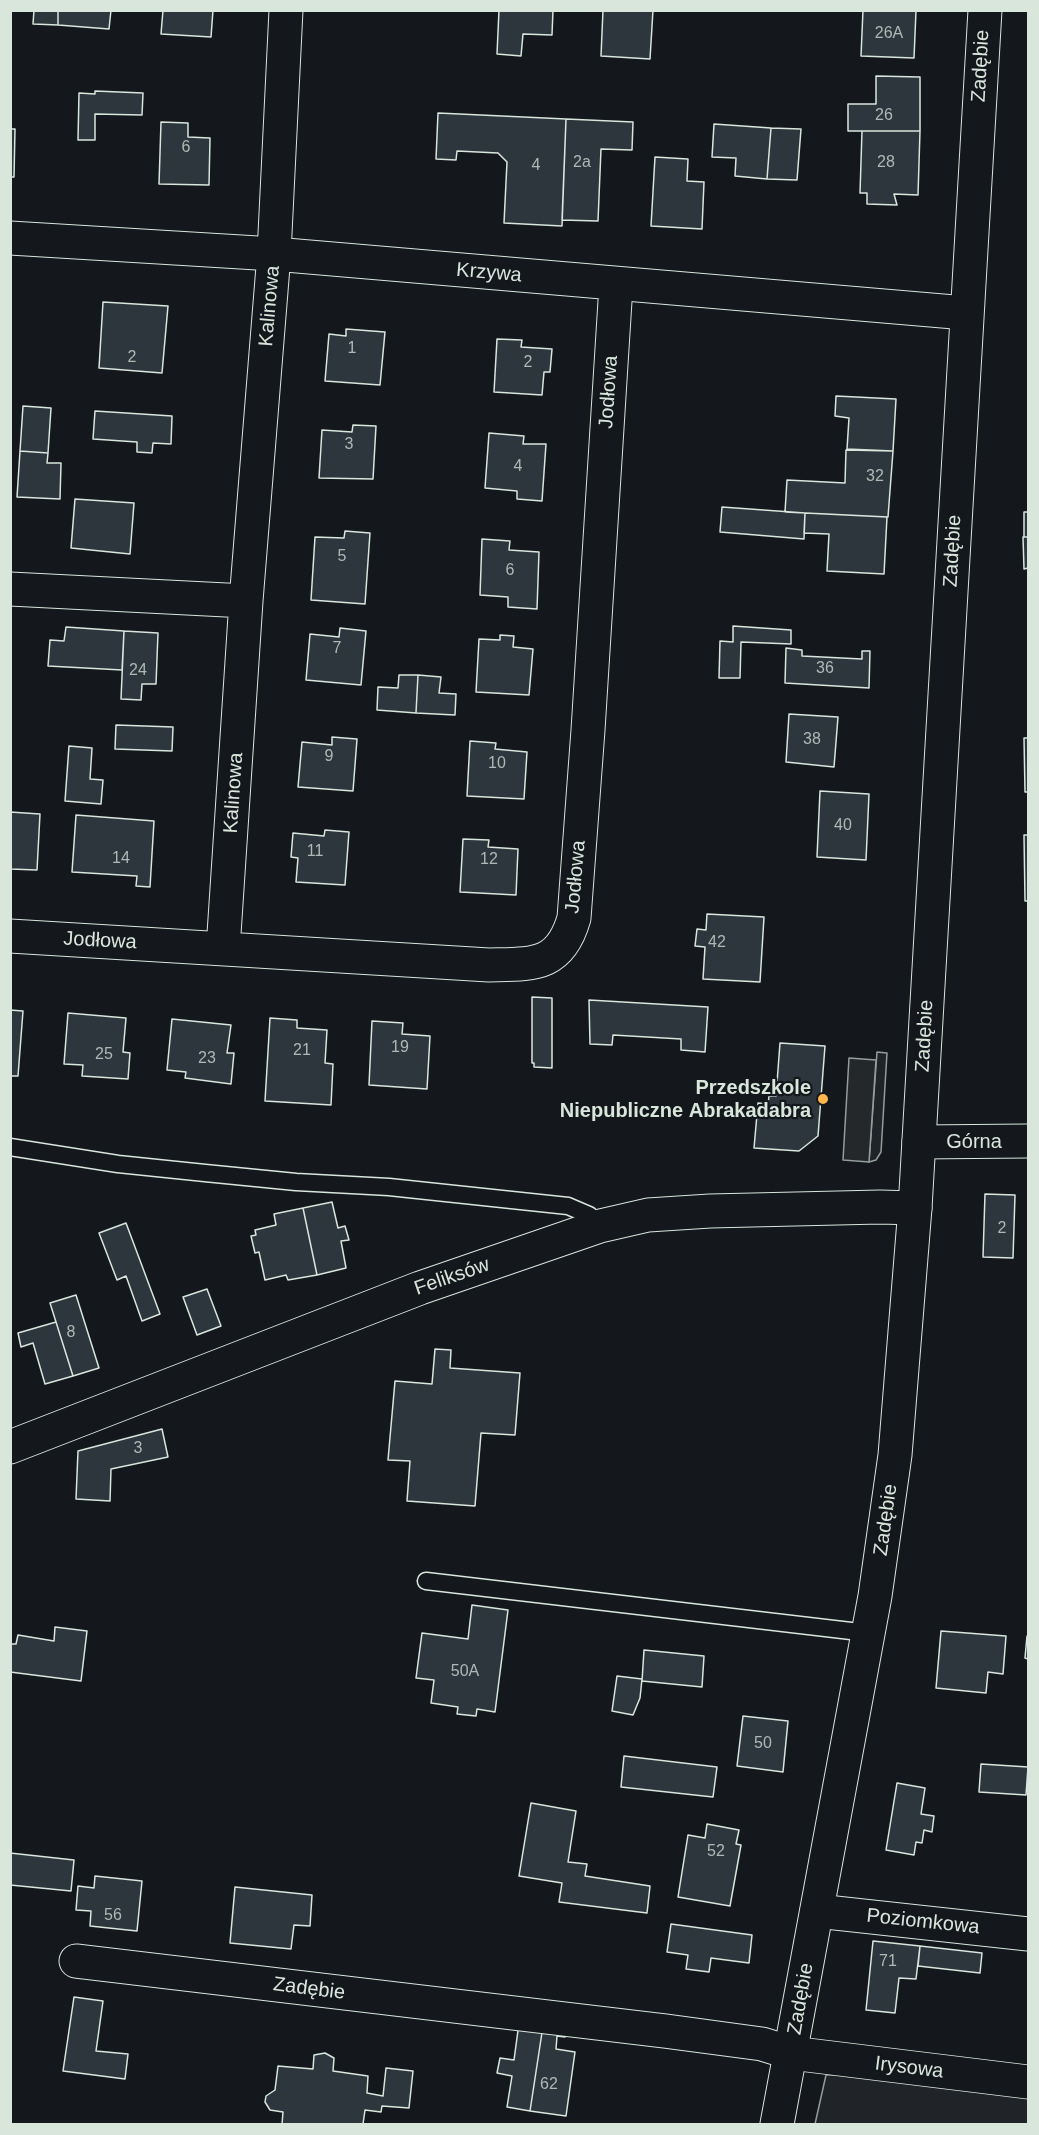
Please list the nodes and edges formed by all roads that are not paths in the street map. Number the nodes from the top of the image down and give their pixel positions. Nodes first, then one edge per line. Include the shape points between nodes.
1 (286, 10) edge
2 (985, 10) edge
3 (10, 238) edge
4 (274, 254) junction
5 (616, 285) junction
6 (966, 313) junction
7 (10, 589) edge
8 (246, 601) junction
9 (10, 936) edge
10 (223, 949) junction
11 (1029, 1141) edge
12 (919, 1142) junction
13 (10, 1147) edge
14 (915, 1208) junction
15 (600, 1226) junction
16 (10, 1448) edge
17 (426, 1581) dead end
18 (868, 1633) junction
19 (817, 1911) junction
20 (1029, 1934) edge
21 (76, 1961) dead end
22 (791, 2053) junction
23 (1029, 2082) edge
24 (777, 2124) edge

1 - 4 street, Kalinowa
2 - 6 street, Zadębie
3 - 4 street, Krzywa
4 - 5 street, Krzywa
4 - 8 street, Kalinowa
5 - 6 street, Krzywa
5 - 10 street, Jodłowa via 588,730 574,918 569,935 554,954 539,962 519,964
6 - 12 street, Zadębie
7 - 8 street
8 - 10 street, Kalinowa
9 - 10 street, Jodłowa
11 - 12 street, Górna
12 - 14 street, Zadębie
13 - 15 lane via 118,1164 568,1206
14 - 15 street, Feliksów via 710,1211 648,1215
14 - 18 street, Zadębie via 896,1455
15 - 16 street, Feliksów via 420,1288
17 - 18 lane
18 - 19 street, Zadębie
19 - 20 street, Poziomkowa
19 - 22 street, Zadębie
21 - 22 street, Zadębie via 664,2031 762,2044
22 - 23 street, Irysowa
22 - 24 street, Zadębie

